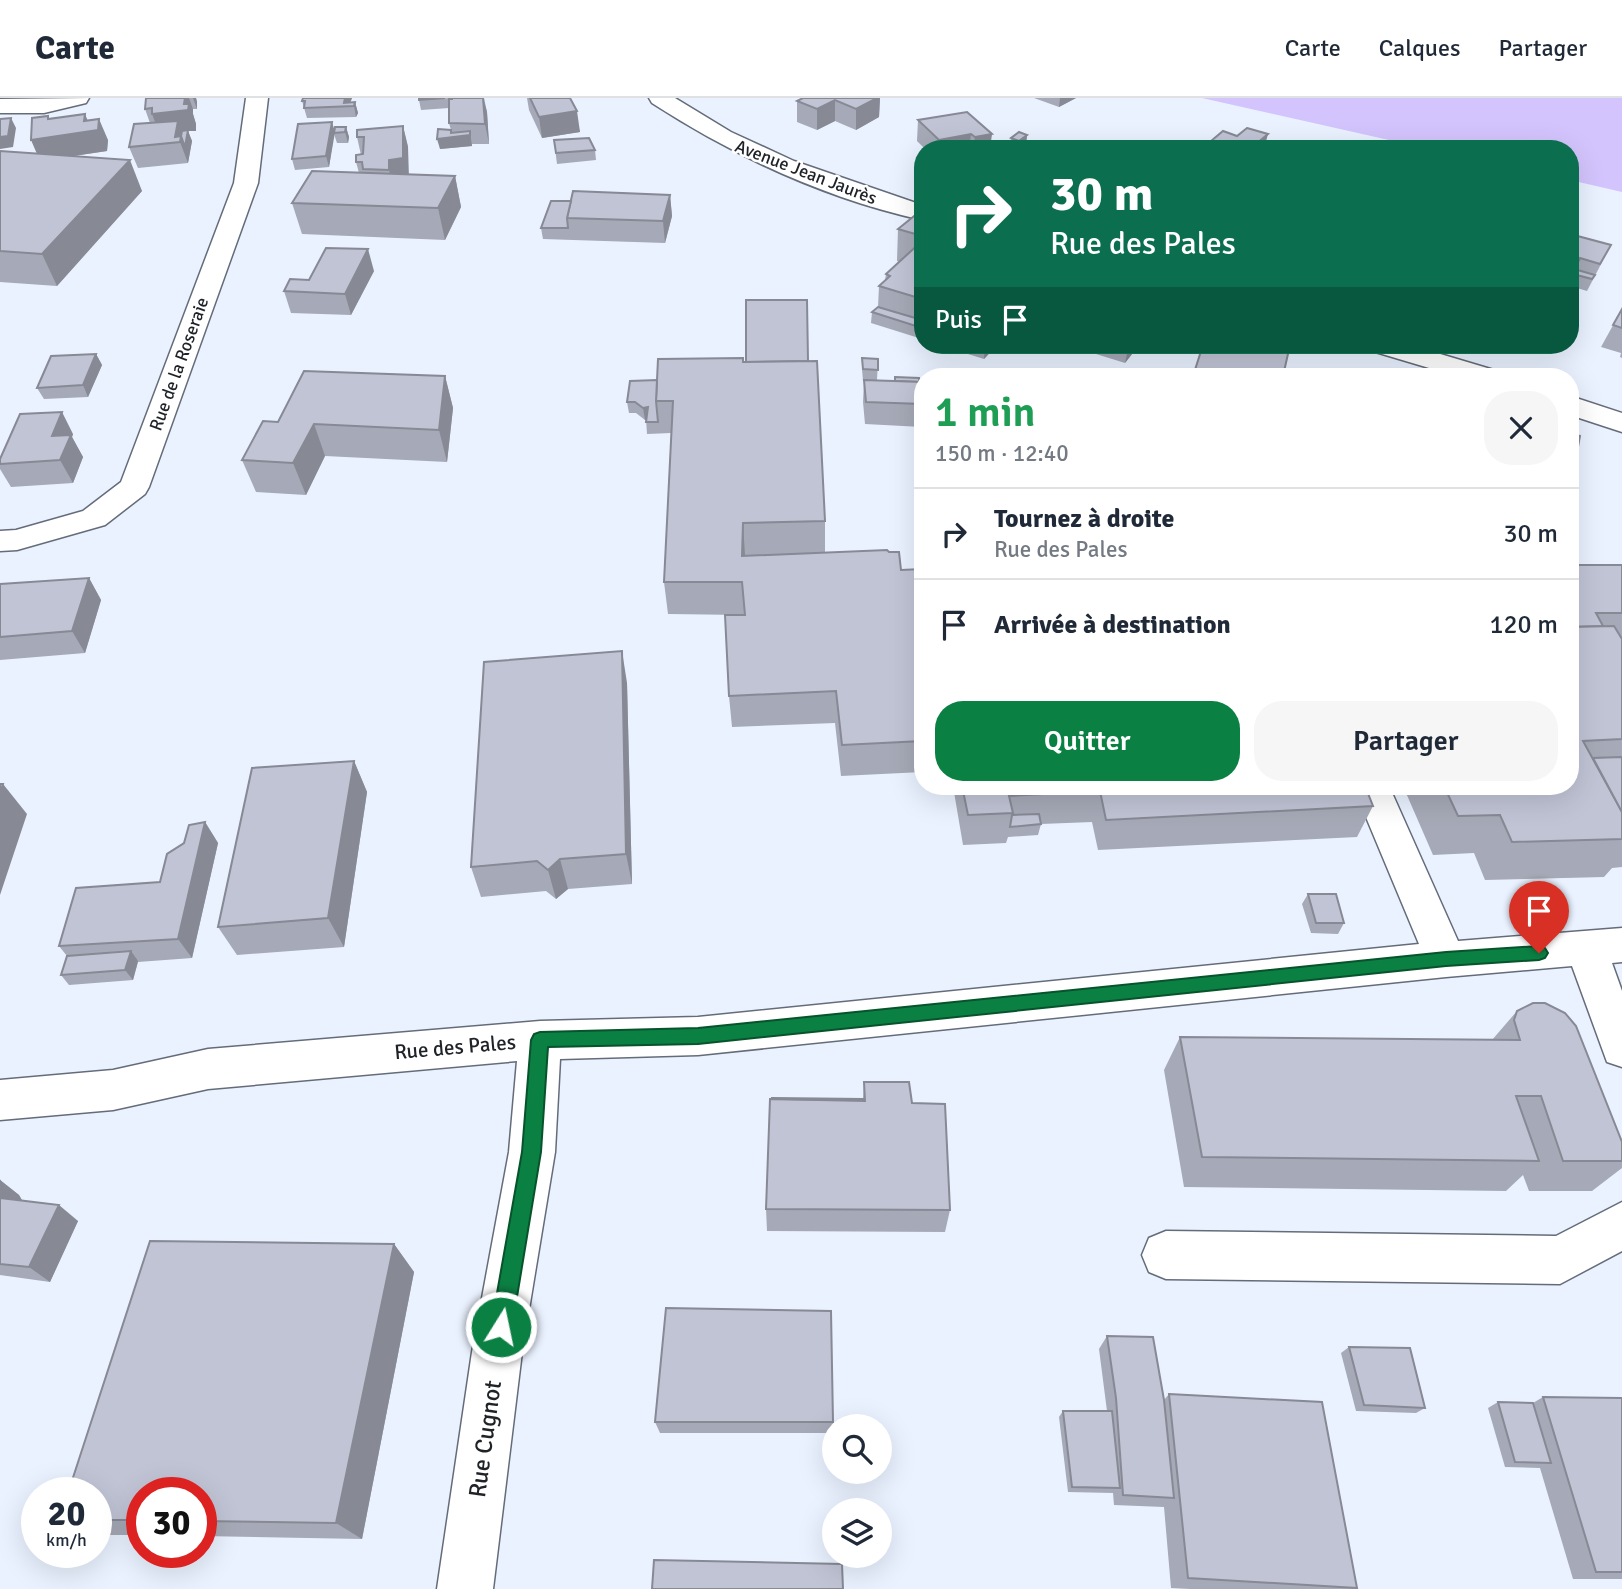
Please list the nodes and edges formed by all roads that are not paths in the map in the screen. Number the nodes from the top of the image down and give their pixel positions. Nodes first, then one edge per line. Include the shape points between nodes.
1 (78, 98) edge
2 (257, 98) edge
3 (660, 98) edge
4 (0, 106) edge
5 (914, 210) edge
6 (1412, 354) edge
7 (1458, 368) edge
8 (1579, 408) edge
9 (1622, 423) edge
10 (0, 541) edge
11 (1375, 795) edge
12 (1604, 947) edge
13 (1446, 959) junction
14 (540, 1040) junction
15 (1622, 1048) edge
16 (0, 1100) edge
17 (1622, 1225) edge
18 (1166, 1255) dead end
19 (465, 1589) edge

1 - 4 street via 44,106
2 - 10 street, Rue de la Roseraie via 246,183 134,487 94,518
3 - 5 street, Avenue Jean Jaurès via 722,138 767,160
6 - 7 street
8 - 9 street
11 - 13 street
12 - 13 street, Rue des Pales
12 - 15 street
13 - 14 street, Rue des Pales via 698,1036
14 - 16 street, Rue des Pales via 208,1069 113,1090
14 - 19 street, Rue Cugnot via 532,1152 497,1352
17 - 18 street via 1560,1260

